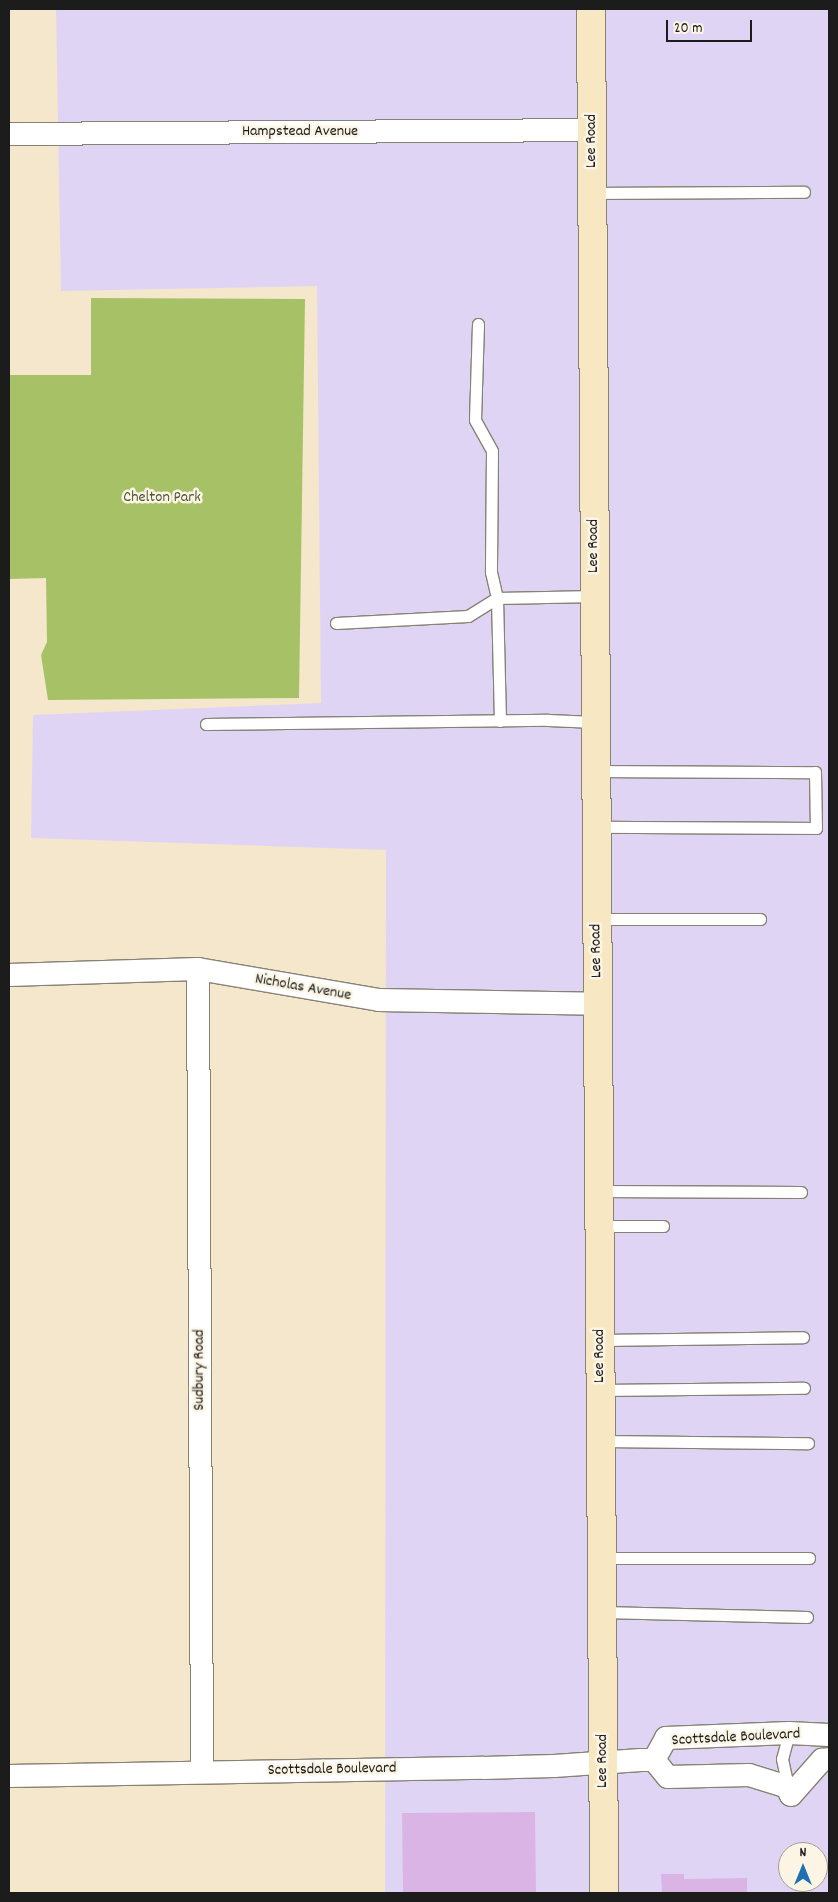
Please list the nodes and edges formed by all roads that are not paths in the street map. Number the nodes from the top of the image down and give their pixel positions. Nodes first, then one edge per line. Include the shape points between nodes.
1 (592, 9) edge
2 (592, 130) junction
3 (9, 134) edge
4 (804, 192) dead end
5 (592, 193) junction
6 (478, 324) dead end
7 (595, 596) junction
8 (498, 598) junction
9 (336, 624) dead end
10 (500, 721) junction
11 (595, 722) junction
12 (206, 724) dead end
13 (596, 771) junction
14 (596, 827) junction
15 (597, 919) junction
16 (760, 919) dead end
17 (198, 969) junction
18 (9, 976) edge
19 (598, 1004) junction
20 (599, 1191) junction
21 (800, 1192) dead end
22 (600, 1226) junction
23 (663, 1226) dead end
24 (803, 1337) dead end
25 (600, 1340) junction
26 (804, 1388) dead end
27 (600, 1390) junction
28 (601, 1441) junction
29 (808, 1443) dead end
30 (602, 1558) junction
31 (809, 1558) dead end
32 (602, 1612) junction
33 (807, 1617) dead end
34 (789, 1734) junction
35 (829, 1735) edge
36 (829, 1758) edge
37 (654, 1760) junction
38 (603, 1762) junction
39 (202, 1772) junction
40 (9, 1776) edge
41 (791, 1795) junction
42 (604, 1893) edge

1 - 2 main road, Lee Road
2 - 3 street, Hampstead Avenue
2 - 5 main road, Lee Road
4 - 5 lane
5 - 7 main road, Lee Road
6 - 8 lane via 475,420 492,451 491,572
7 - 8 lane
7 - 11 main road, Lee Road
8 - 9 lane via 468,616
8 - 10 lane
10 - 11 lane
10 - 12 lane
11 - 13 main road, Lee Road
13 - 14 main road, Lee Road
13 - 14 lane via 815,772 816,828
14 - 15 main road, Lee Road
15 - 16 lane
15 - 19 main road, Lee Road
17 - 18 street, Nicholas Avenue
17 - 19 street, Nicholas Avenue via 379,1000
17 - 39 street, Sudbury Road
19 - 20 main road, Lee Road
20 - 21 lane
20 - 22 main road, Lee Road
22 - 23 lane
22 - 25 main road, Lee Road
24 - 25 lane
25 - 27 main road, Lee Road
26 - 27 lane
27 - 28 main road, Lee Road
28 - 29 lane
28 - 30 main road, Lee Road
30 - 31 lane
30 - 32 main road, Lee Road
32 - 33 lane
32 - 38 main road, Lee Road
34 - 35 street, Scottsdale Boulevard
34 - 37 street, Scottsdale Boulevard via 666,1738
34 - 41 lane via 782,1759
36 - 41 street via 822,1760
37 - 38 street, Scottsdale Boulevard
37 - 41 street, Scottsdale Boulevard via 668,1777 749,1775 786,1786
38 - 39 street, Scottsdale Boulevard via 484,1768
38 - 42 main road, Lee Road
39 - 40 street, Scottsdale Boulevard

